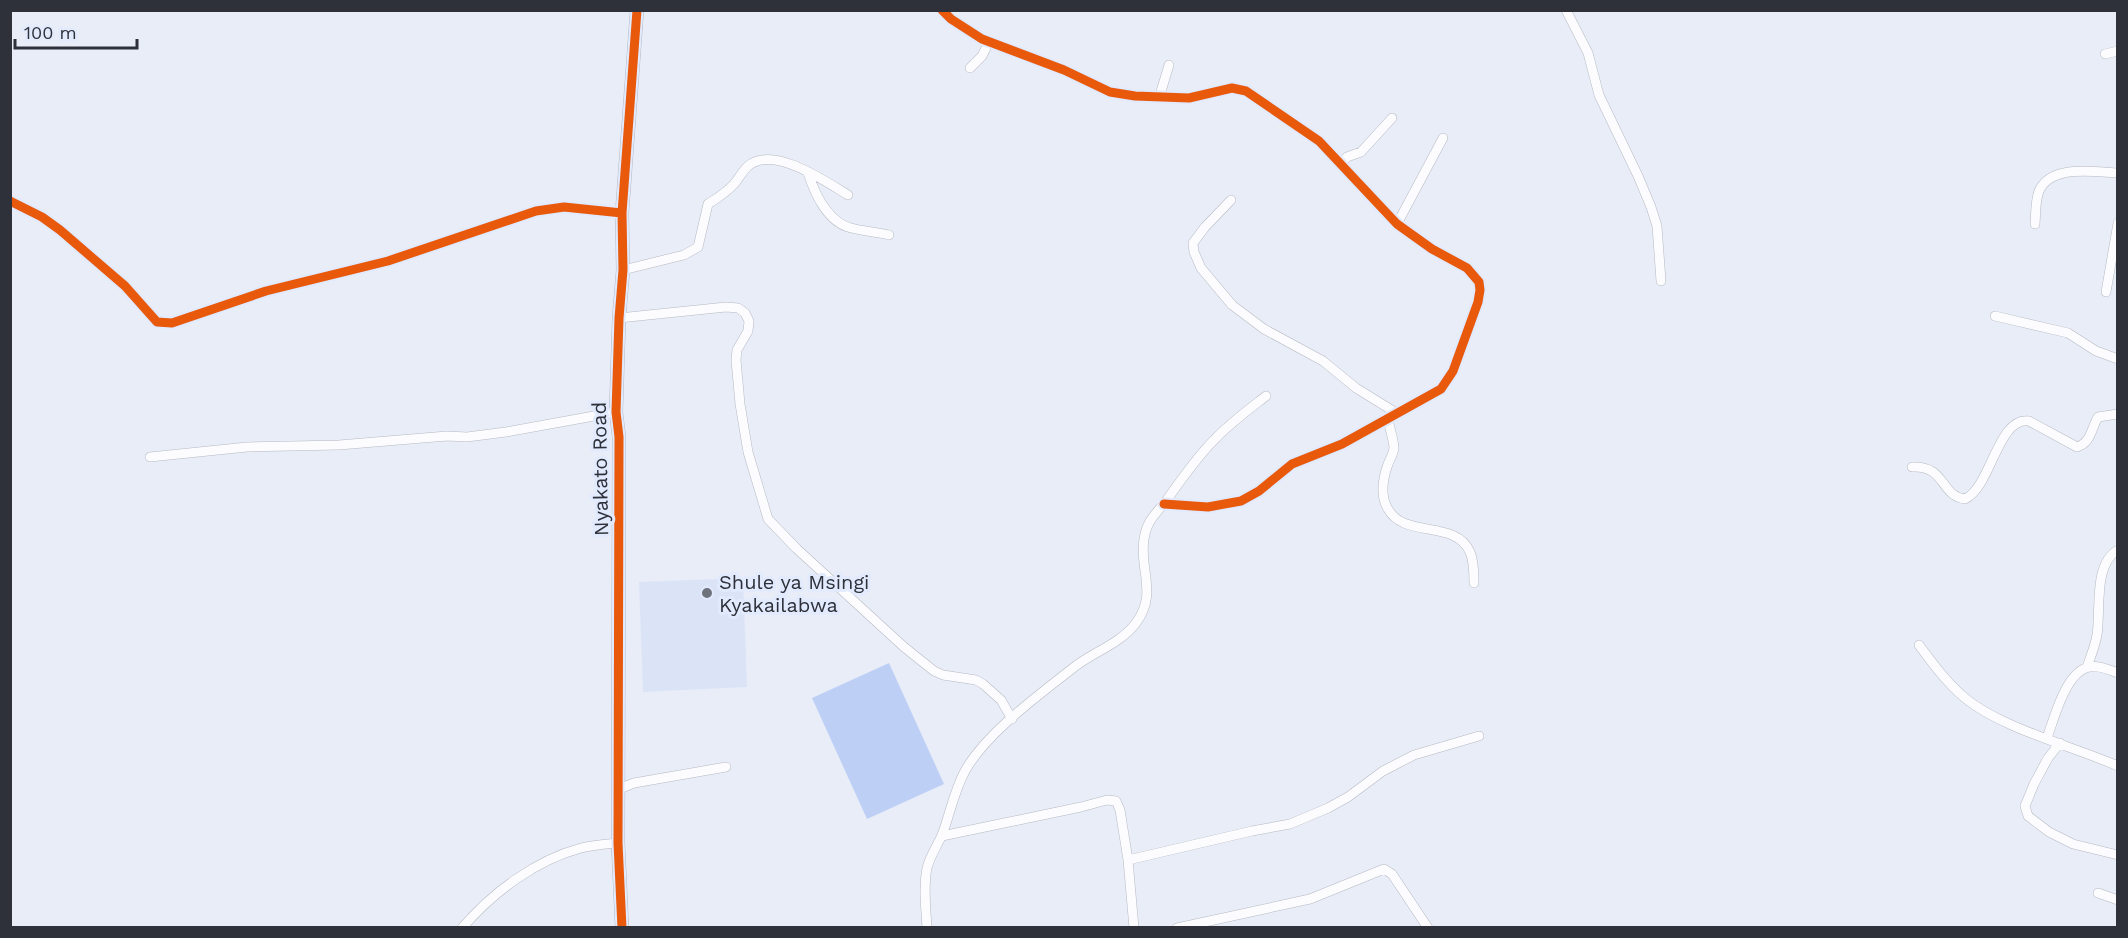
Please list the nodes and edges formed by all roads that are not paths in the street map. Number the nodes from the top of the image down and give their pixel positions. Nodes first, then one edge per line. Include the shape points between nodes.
1 (637, 10) edge
2 (942, 10) edge
3 (959, 10) edge
4 (1566, 10) edge
5 (951, 19) junction
6 (989, 42) junction
7 (2118, 51) edge
8 (2105, 54) dead end
9 (1169, 65) dead end
10 (970, 68) dead end
11 (1159, 98) junction
12 (1392, 118) dead end
13 (1443, 138) dead end
14 (1341, 164) junction
15 (808, 172) junction
16 (2118, 173) edge
17 (848, 195) dead end
18 (1231, 200) dead end
19 (10, 201) edge
20 (622, 213) junction
21 (2118, 223) edge
22 (1397, 224) junction
23 (2035, 224) dead end
24 (889, 235) dead end
25 (624, 270) junction
26 (1660, 281) dead end
27 (2106, 292) dead end
28 (1995, 316) dead end
29 (619, 318) junction
30 (2118, 359) edge
31 (1266, 396) dead end
32 (616, 412) junction
33 (1398, 414) junction
34 (2118, 414) edge
35 (1388, 420) junction
36 (150, 458) dead end
37 (1912, 467) dead end
38 (1164, 504) junction
39 (2118, 550) edge
40 (1474, 583) dead end
41 (1919, 645) dead end
42 (2087, 667) junction
43 (2118, 673) edge
44 (1012, 719) junction
45 (1479, 736) dead end
46 (2047, 738) junction
47 (2060, 743) junction
48 (2118, 766) edge
49 (726, 767) dead end
50 (619, 789) junction
51 (942, 836) junction
52 (618, 843) junction
53 (2118, 855) edge
54 (1128, 860) junction
55 (2098, 893) dead end
56 (2118, 900) edge
57 (462, 927) edge
58 (622, 927) edge
59 (927, 927) edge
60 (1134, 927) edge
61 (1177, 927) edge
62 (1428, 927) edge

1 - 20 street, Nyakato Road
2 - 5 street
3 - 5 street
4 - 26 street via 1588,53 1599,95 1651,207 1657,226
5 - 6 street
6 - 10 street
6 - 11 street via 1110,92
7 - 8 street
9 - 11 street
11 - 14 street via 1189,98 1238,88 1319,141
12 - 14 street via 1361,152
13 - 22 street
14 - 22 street
15 - 17 street
15 - 24 street via 833,218 850,228
15 - 25 street via 782,161 755,161 724,194 708,204 698,247 684,255
16 - 23 street via 2071,172 2054,176 2040,189
18 - 33 street via 1194,243 1196,259 1206,275 1249,319 1323,361 1356,388
19 - 20 street via 60,230 125,286 158,322 172,323 266,291 388,261 536,211 564,207
20 - 25 street, Nyakato Road
21 - 27 street
22 - 33 street via 1467,268 1475,275 1480,290 1448,380 1441,389
25 - 29 street, Nyakato Road
28 - 30 street via 2068,333 2096,351
29 - 32 street, Nyakato Road
29 - 44 street via 726,307 745,313 748,331 736,360 740,404 748,452 768,519 904,647 943,675 983,684 1001,700
31 - 38 street via 1213,440
32 - 36 street via 466,437 247,447
32 - 50 street, Nyakato Road
33 - 35 street
34 - 37 street via 2098,417 2087,442 2076,447 2029,421 2015,424 2004,436 1979,488 1965,499 1953,495 1931,470
35 - 38 street via 1292,464 1241,501 1208,507
35 - 40 street via 1394,448 1383,486 1388,510 1411,525 1461,539 1473,559
38 - 44 street via 1149,520 1144,540 1147,597 1135,624
39 - 42 street via 2105,564 2097,637
41 - 46 street via 1965,699
42 - 43 street
42 - 46 street via 2068,685
44 - 51 street via 982,747 964,772
45 - 54 street via 1414,755 1383,771 1348,797 1299,821
46 - 47 street
47 - 48 street
47 - 53 street via 2034,784 2025,806 2028,816 2073,844
49 - 50 street
50 - 52 street, Nyakato Road
51 - 54 street via 1111,800 1119,806
51 - 59 street via 927,868
52 - 57 street via 582,848 539,865 494,897
52 - 58 street, Nyakato Road
54 - 60 street
55 - 56 street
61 - 62 street via 1310,899 1384,869 1392,874

